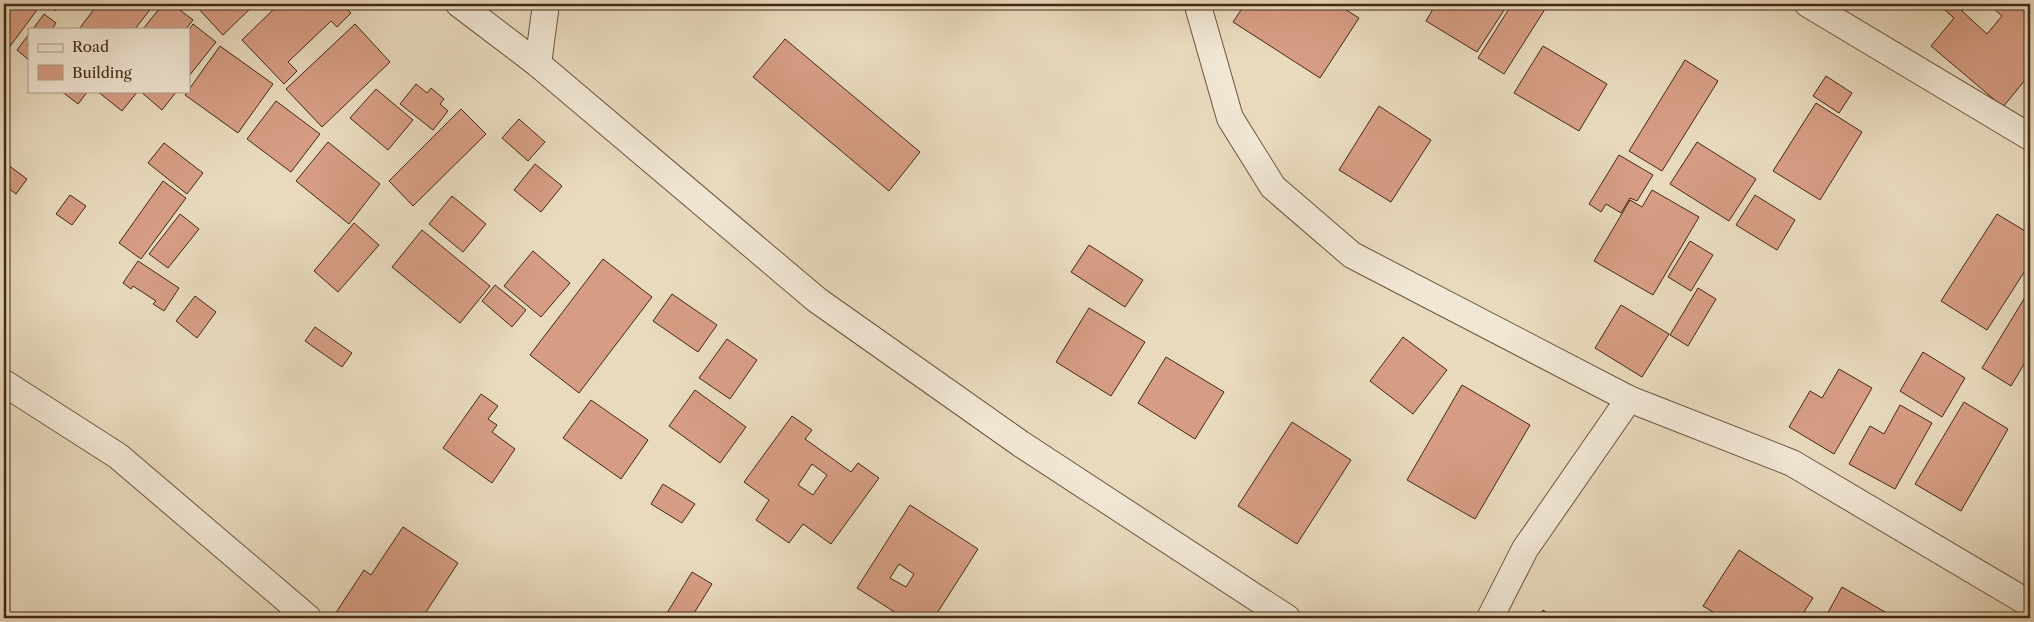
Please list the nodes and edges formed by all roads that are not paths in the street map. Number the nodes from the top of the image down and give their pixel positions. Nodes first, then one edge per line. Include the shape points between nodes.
1 (460, 4) edge
2 (546, 4) edge
3 (1199, 4) edge
4 (1808, 4) edge
5 (538, 64) junction
6 (2030, 137) edge
7 (4, 383) edge
8 (1629, 399) junction
9 (2030, 604) edge
10 (308, 618) edge
11 (1287, 618) edge
12 (1490, 618) edge

1 - 5 street
2 - 5 street
3 - 8 street via 1230,118 1273,187 1352,255
4 - 6 street
5 - 11 street via 818,300 1021,444
7 - 10 street via 118,456
8 - 9 street via 1792,463
8 - 12 street via 1525,549

